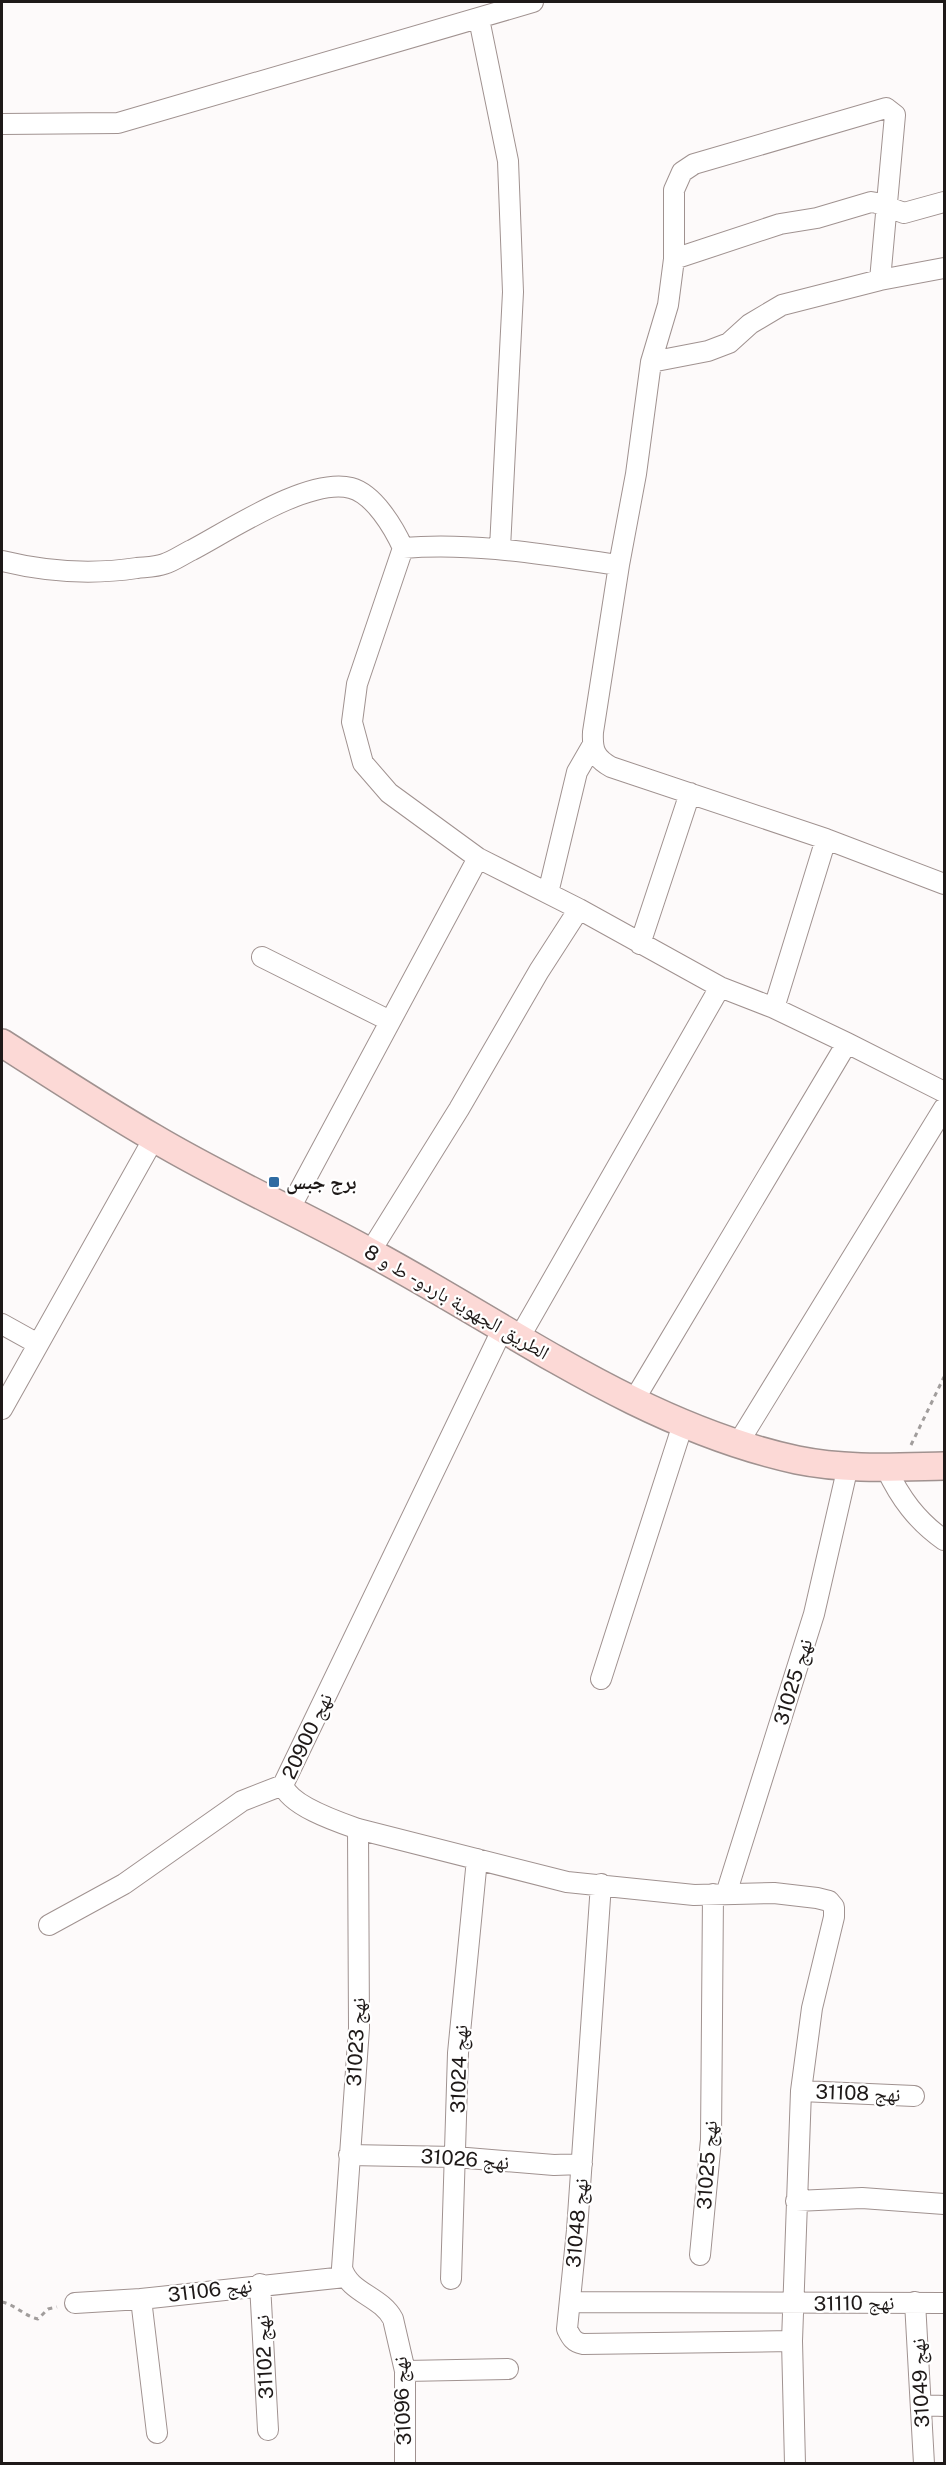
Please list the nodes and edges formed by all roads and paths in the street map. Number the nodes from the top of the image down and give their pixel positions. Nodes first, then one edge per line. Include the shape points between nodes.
1 (533, 2) edge
2 (479, 19) junction
3 (2, 124) edge
4 (945, 202) edge
5 (888, 207) junction
6 (674, 259) junction
7 (945, 268) edge
8 (880, 280) junction
9 (651, 362) junction
10 (403, 548) junction
11 (500, 548) junction
12 (2, 561) edge
13 (619, 565) junction
14 (592, 746) junction
15 (690, 793) junction
16 (826, 838) junction
17 (478, 858) junction
18 (945, 884) edge
19 (548, 893) junction
20 (579, 909) junction
21 (640, 944) junction
22 (261, 957) dead end
23 (720, 987) junction
24 (774, 1008) junction
25 (390, 1021) junction
26 (2, 1043) edge
27 (847, 1043) junction
28 (945, 1092) edge
29 (945, 1108) edge
30 (154, 1138) junction
31 (289, 1210) junction
32 (370, 1252) junction
33 (2, 1324) edge
34 (510, 1335) junction
35 (38, 1344) junction
36 (945, 1377) edge
37 (634, 1400) junction
38 (2, 1409) edge
39 (683, 1424) junction
40 (737, 1445) junction
41 (848, 1466) junction
42 (945, 1466) edge
43 (893, 1468) junction
44 (945, 1540) edge
45 (601, 1679) dead end
46 (283, 1785) junction
47 (358, 1829) junction
48 (477, 1859) junction
49 (601, 1884) junction
50 (711, 1894) junction
51 (49, 1925) dead end
52 (801, 2091) junction
53 (914, 2096) dead end
54 (349, 2155) junction
55 (455, 2157) junction
56 (582, 2164) junction
57 (796, 2201) junction
58 (945, 2204) edge
59 (700, 2255) dead end
60 (345, 2277) junction
61 (451, 2279) dead end
62 (260, 2284) junction
63 (141, 2299) junction
64 (2, 2302) edge
65 (570, 2302) junction
66 (915, 2302) junction
67 (75, 2303) joint
68 (945, 2303) edge
69 (793, 2304) junction
70 (792, 2341) junction
71 (508, 2369) dead end
72 (405, 2371) junction
73 (921, 2405) junction
74 (945, 2406) edge
75 (268, 2430) dead end
76 (157, 2433) dead end
77 (405, 2463) edge
78 (795, 2463) edge
79 (924, 2463) edge

1 - 2 street
2 - 3 street via 118,123
2 - 11 street via 508,161 510,209 513,292
4 - 5 street via 904,213
5 - 6 street via 871,202 780,224
5 - 6 street via 895,115 886,108 694,164 682,172 674,190
5 - 8 street
6 - 9 street via 668,305
7 - 8 street
8 - 9 street via 782,306 750,324 729,343 708,351
9 - 13 street
10 - 11 street
10 - 12 street via 393,527 373,502 352,488 330,486 300,493 164,564 81,573 34,569
10 - 17 street via 357,684 352,722 363,764 389,793
11 - 13 street
13 - 14 street
14 - 15 street via 598,759 611,767
14 - 19 street via 577,772
15 - 16 street
15 - 21 street
16 - 18 street
16 - 24 street
17 - 19 street
17 - 25 street
19 - 20 street
20 - 21 street
20 - 32 street
21 - 23 street
22 - 25 street
23 - 24 street
23 - 34 street, نهج 20900
24 - 27 street
25 - 31 street
26 - 30 main road, الطريق الجهوية باردو - ط و 8
27 - 28 street
27 - 37 street
29 - 40 street
30 - 31 main road, الطريق الجهوية باردو - ط و 8
30 - 35 street
31 - 32 main road, الطريق الجهوية باردو - ط و 8
32 - 34 main road, الطريق الجهوية باردو - ط و 8
33 - 35 street
34 - 37 main road, الطريق الجهوية باردو - ط و 8
34 - 46 street, نهج 20900
35 - 38 street
36 - 43 path
37 - 39 main road, الطريق الجهوية باردو - ط و 8
39 - 40 main road, الطريق الجهوية باردو - ط و 8
39 - 45 street
40 - 41 main road, الطريق الجهوية باردو - ط و 8 via 800,1460
41 - 43 main road, الطريق الجهوية باردو - ط و 8
41 - 50 street, نهج 31025 via 814,1614
42 - 43 main road, الطريق الجهوية باردو - ط و 8
43 - 44 street via 904,1502 926,1528
46 - 47 street, نهج 20900 via 290,1795 325,1818
46 - 51 street via 242,1801 124,1884
47 - 48 street, نهج 20900
47 - 54 street, نهج 31023 via 359,2028
48 - 49 street, نهج 20900 via 567,1882
48 - 55 street, نهج 31024 via 458,2053
49 - 50 street, نهج 20900
49 - 56 street, نهج 31048
50 - 52 street, نهج 20900 via 774,1893 818,1898 834,1906
50 - 59 street, نهج 31025 via 711,2140
52 - 53 street, نهج 31108
52 - 57 street
54 - 55 street, نهج 31026
54 - 60 street, نهج 31023 via 342,2268
55 - 56 street, نهج 31026
55 - 61 street, نهج 31024
56 - 65 street, نهج 31048
57 - 58 street via 862,2198
57 - 69 street
60 - 62 street, نهج 31106
60 - 72 street, نهج 31096 via 389,2311
62 - 63 street, نهج 31106
62 - 75 street, نهج 31102
63 - 67 street, نهج 31106
63 - 76 street
64 - 67 path via 38,2319 48,2309
65 - 69 street, نهج 31110
65 - 70 street, نهج 31048 via 567,2329 576,2343
66 - 68 street, نهج 31110
66 - 69 street, نهج 31110
66 - 73 street, نهج 31049
69 - 70 street
70 - 78 street
71 - 72 street
72 - 77 street, نهج 31096
73 - 74 street
73 - 79 street, نهج 31049

